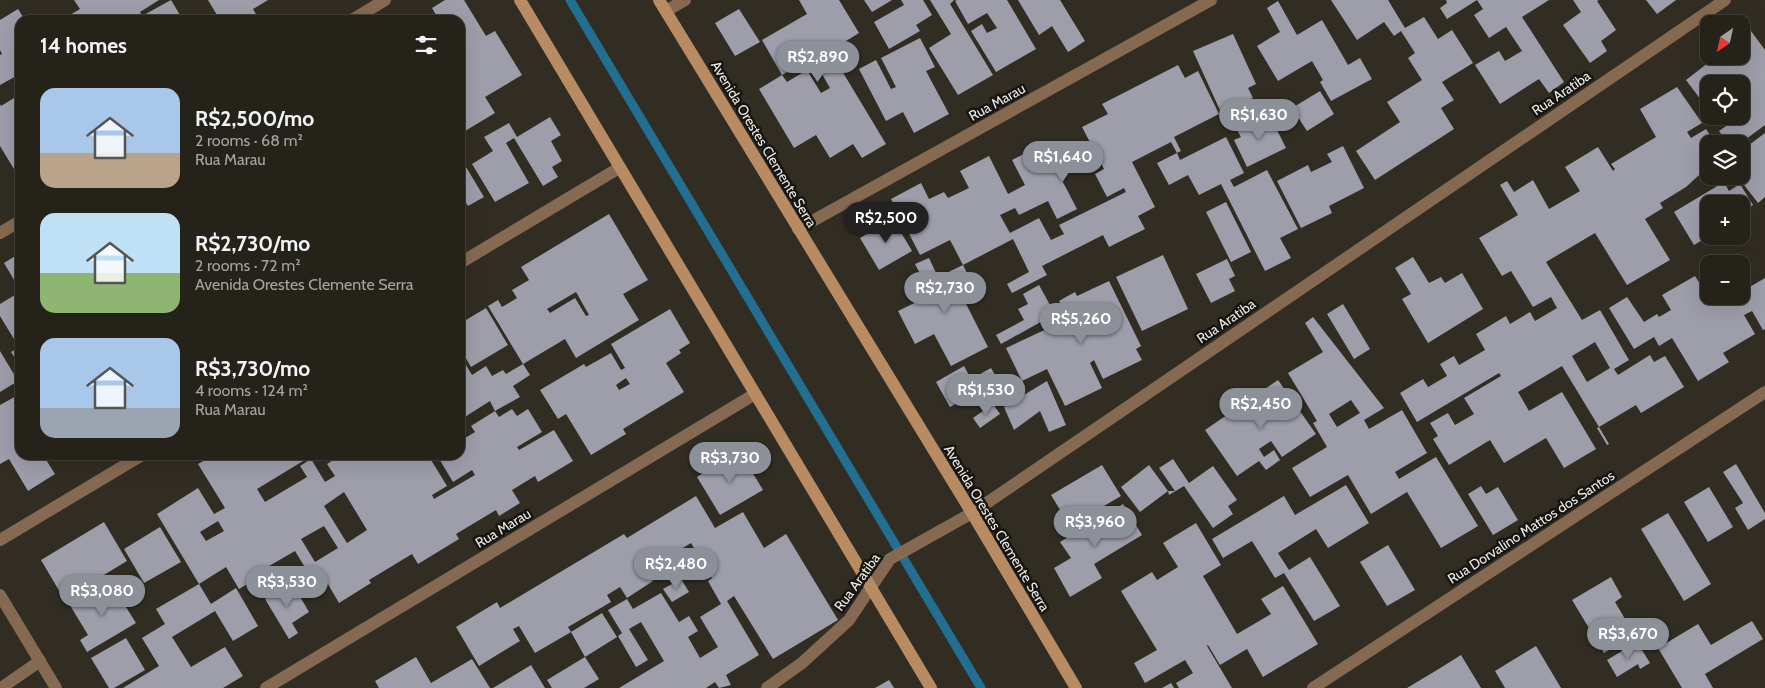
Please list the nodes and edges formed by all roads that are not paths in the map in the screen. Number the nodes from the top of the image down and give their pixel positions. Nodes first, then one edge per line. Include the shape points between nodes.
1 (385, 0) edge
2 (520, 0) edge
3 (659, 0) edge
4 (685, 0) edge
5 (1211, 0) edge
6 (1725, 0) edge
7 (666, 11) junction
8 (360, 15) edge
9 (619, 168) junction
10 (15, 224) edge
11 (798, 229) junction
12 (0, 233) edge
13 (465, 260) edge
14 (1765, 392) edge
15 (755, 394) junction
16 (134, 460) edge
17 (972, 513) junction
18 (0, 540) edge
19 (871, 584) junction
20 (0, 595) edge
21 (40, 661) junction
22 (1, 688) edge
23 (56, 688) edge
24 (266, 688) edge
25 (767, 688) edge
26 (931, 688) edge
27 (1076, 688) edge
28 (1313, 688) edge

1 - 8 street
2 - 9 main road
3 - 7 main road, Avenida Orestes Clemente Serra
4 - 7 street
5 - 11 street, Rua Marau
6 - 17 street, Rua Aratiba
7 - 11 main road, Avenida Orestes Clemente Serra
9 - 13 street
9 - 15 main road
10 - 12 street
11 - 17 main road, Avenida Orestes Clemente Serra
14 - 28 street, Rua Dorvalino Mattos dos Santos
15 - 19 main road
15 - 24 street, Rua Marau
16 - 18 street
17 - 19 street, Rua Aratiba via 890,559
17 - 27 main road, Avenida Orestes Clemente Serra
19 - 25 street, Rua Aratiba via 849,620 802,663
19 - 26 main road
20 - 21 street
21 - 22 street
21 - 23 street

